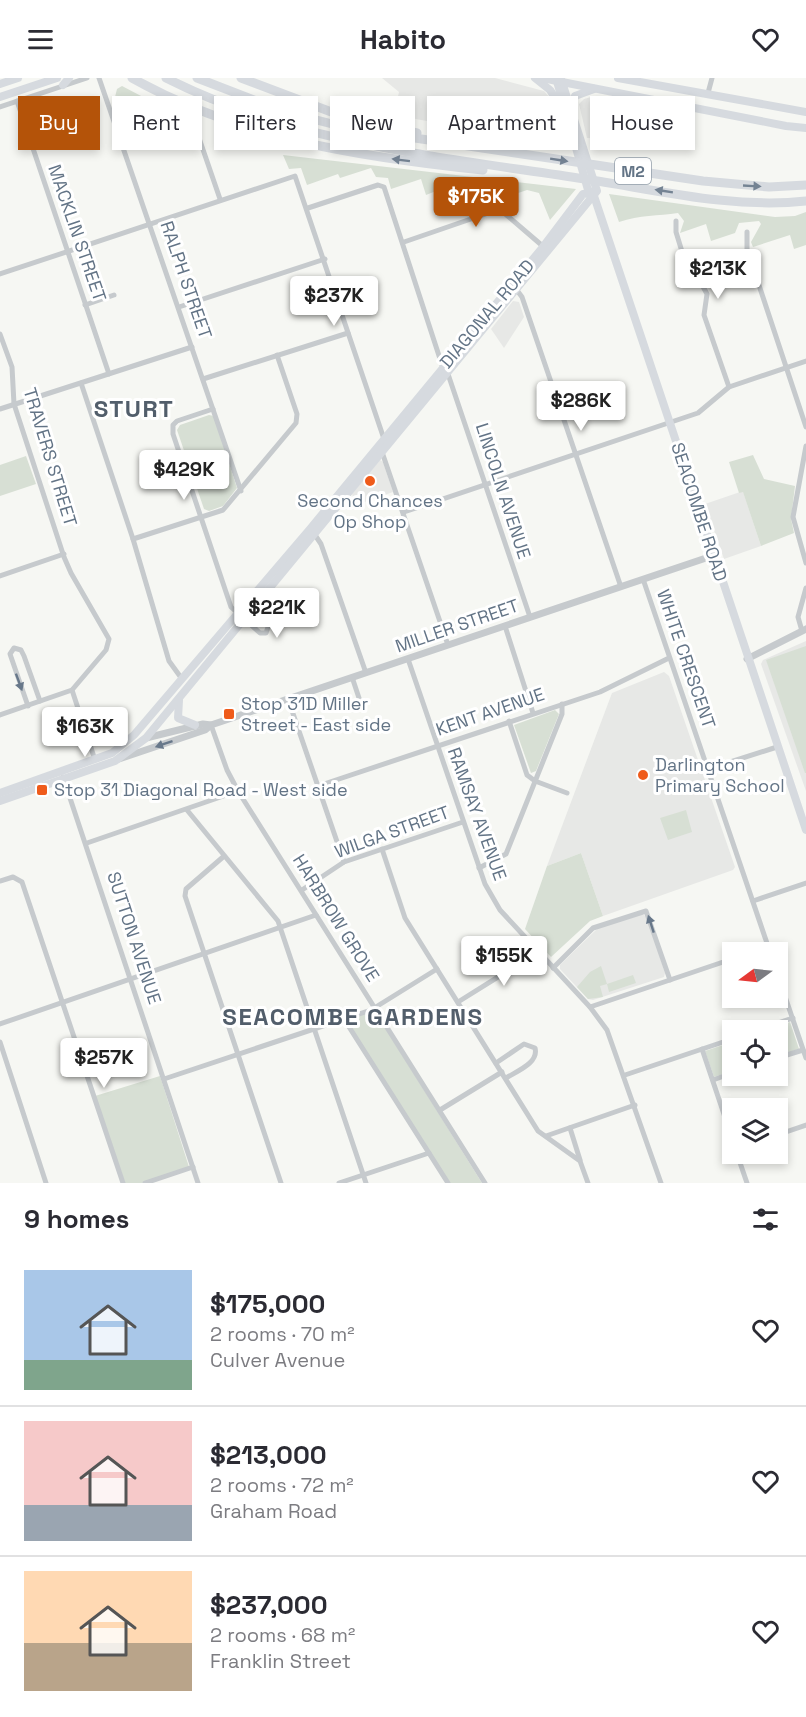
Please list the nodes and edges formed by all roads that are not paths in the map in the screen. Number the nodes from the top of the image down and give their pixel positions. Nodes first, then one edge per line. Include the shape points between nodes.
1 (18, 78) edge
2 (87, 78) edge
3 (132, 78) edge
4 (166, 78) edge
5 (197, 78) edge
6 (241, 78) edge
7 (535, 78) edge
8 (542, 78) edge
9 (618, 78) edge
10 (712, 78) edge
11 (100, 79) edge
12 (63, 80) edge
13 (559, 80) edge
14 (637, 80) edge
15 (0, 84) edge
16 (594, 89) junction
17 (708, 93) junction
18 (555, 96) edge
19 (563, 96) edge
20 (575, 96) edge
21 (0, 97) edge
22 (16, 102) junction
23 (0, 107) edge
24 (706, 109) junction
25 (806, 112) edge
26 (806, 128) edge
27 (427, 135) edge
28 (427, 139) edge
29 (578, 144) edge
30 (202, 147) edge
31 (506, 150) edge
32 (542, 175) junction
33 (806, 185) edge
34 (593, 192) junction
35 (220, 199) junction
36 (806, 201) edge
37 (308, 208) junction
38 (676, 221) dead end
39 (151, 222) junction
40 (747, 232) dead end
41 (404, 242) junction
42 (545, 249) junction
43 (67, 251) junction
44 (325, 259) junction
45 (0, 274) edge
46 (514, 288) junction
47 (114, 296) dead end
48 (85, 305) junction
49 (179, 307) junction
50 (348, 333) junction
51 (0, 334) edge
52 (192, 347) junction
53 (277, 355) junction
54 (806, 361) edge
55 (787, 367) junction
56 (445, 371) junction
57 (109, 374) junction
58 (203, 380) junction
59 (81, 383) junction
60 (729, 387) junction
61 (14, 404) junction
62 (0, 409) edge
63 (213, 409) junction
64 (670, 423) junction
65 (806, 428) edge
66 (387, 441) junction
67 (806, 446) edge
68 (382, 452) junction
69 (576, 454) junction
70 (804, 465) edge
71 (485, 485) junction
72 (241, 491) junction
73 (404, 512) junction
74 (202, 517) junction
75 (312, 532) junction
76 (806, 538) edge
77 (133, 539) junction
78 (799, 540) junction
79 (64, 554) junction
80 (712, 556) junction
81 (806, 562) edge
82 (0, 576) edge
83 (643, 579) junction
84 (621, 587) junction
85 (806, 588) edge
86 (256, 605) junction
87 (241, 616) junction
88 (530, 618) junction
89 (505, 626) junction
90 (804, 630) edge
91 (448, 645) junction
92 (669, 658) junction
93 (408, 659) junction
94 (747, 659) junction
95 (366, 673) junction
96 (352, 677) junction
97 (185, 682) junction
98 (72, 690) junction
99 (180, 696) junction
100 (288, 699) junction
101 (40, 701) junction
102 (360, 701) dead end
103 (562, 704) junction
104 (28, 706) junction
105 (533, 713) junction
106 (0, 715) edge
107 (509, 721) junction
108 (195, 725) junction
109 (211, 725) junction
110 (146, 738) junction
111 (437, 746) junction
112 (121, 747) junction
113 (777, 747) junction
114 (95, 760) junction
115 (115, 761) junction
116 (708, 769) junction
117 (63, 775) junction
118 (535, 781) junction
119 (318, 786) junction
120 (238, 791) junction
121 (0, 792) edge
122 (567, 793) dead end
123 (0, 801) edge
124 (186, 810) junction
125 (463, 822) junction
126 (806, 830) edge
127 (87, 843) junction
128 (382, 849) junction
129 (223, 857) junction
130 (344, 862) junction
131 (479, 868) junction
132 (0, 880) edge
133 (806, 884) edge
134 (302, 890) junction
135 (753, 901) junction
136 (316, 915) junction
137 (280, 927) junction
138 (766, 942) edge
139 (204, 952) junction
140 (538, 952) junction
141 (722, 962) edge
142 (553, 968) junction
143 (437, 969) junction
144 (131, 977) junction
145 (670, 980) junction
146 (62, 1001) junction
147 (458, 1002) junction
148 (788, 1004) edge
149 (590, 1007) junction
150 (374, 1008) junction
151 (793, 1018) junction
152 (344, 1019) junction
153 (787, 1020) edge
154 (0, 1024) edge
155 (314, 1029) junction
156 (806, 1031) edge
157 (798, 1034) junction
158 (0, 1042) edge
159 (722, 1042) edge
160 (702, 1049) junction
161 (803, 1050) junction
162 (238, 1054) junction
163 (788, 1055) edge
164 (806, 1058) edge
165 (496, 1063) junction
166 (502, 1072) junction
167 (624, 1075) junction
168 (722, 1077) edge
169 (506, 1078) junction
170 (164, 1079) junction
171 (713, 1080) junction
172 (635, 1105) junction
173 (722, 1107) edge
174 (440, 1110) junction
175 (806, 1125) edge
176 (570, 1128) junction
177 (788, 1131) edge
178 (546, 1136) junction
179 (429, 1153) junction
180 (580, 1161) junction
181 (740, 1164) edge
182 (193, 1167) junction
183 (363, 1175) junction
184 (46, 1183) edge
185 (123, 1183) edge
186 (145, 1183) edge
187 (198, 1183) edge
188 (281, 1183) edge
189 (339, 1183) edge
190 (366, 1183) edge
191 (448, 1183) edge
192 (485, 1183) edge
193 (588, 1183) edge
194 (661, 1183) edge
195 (747, 1183) edge

1 - 15 main road
2 - 12 street
32 -> 3 highway via 373,157 306,144 195,110
4 - 32 highway, M2 via 211,100 312,133
5 - 28 highway, M2 via 285,112 348,128
6 - 27 highway, M2 via 342,116
7 - 18 main road
8 - 13 main road
9 - 14 main road
10 - 17 street
11 - 39 street, RALPH STREET
12 - 21 main road
12 - 22 street
13 - 16 main road
13 - 19 main road, SEACOMBE ROAD
14 - 17 main road
16 - 20 main road
16 - 24 main road
17 - 24 main road
17 - 25 main road
22 - 23 street
22 - 43 street, MACKLIN STREET
24 - 26 main road
29 - 34 main road, SEACOMBE ROAD
30 - 35 street
31 -> 33 highway, M2 via 733,185
36 -> 32 highway, M2 via 728,201
34 - 42 main road, DIAGONAL ROAD
34 - 64 main road, SEACOMBE ROAD
35 - 37 street via 295,176
35 - 39 street
37 - 41 street, LINCOLN AVENUE via 381,185
37 - 44 street
38 - 60 street via 687,268 707,294 704,315
39 - 43 street
39 - 49 street, RALPH STREET
40 - 55 street via 747,249
41 - 42 street via 497,210
41 - 56 street, LINCOLN AVENUE
42 - 46 main road, DIAGONAL ROAD
43 - 45 street
43 - 48 street, MACKLIN STREET
44 - 49 street
44 - 50 street
46 - 56 main road, DIAGONAL ROAD
46 - 69 street via 522,297
47 - 48 street
48 - 57 street, MACKLIN STREET
49 - 52 street, RALPH STREET
50 - 53 street
50 - 66 street
51 - 61 street, TRAVERS STREET via 12,368
52 - 57 street
52 - 58 street, RALPH STREET
53 - 58 street
53 - 72 street via 298,419
54 - 55 street
55 - 60 street
55 - 65 street
56 - 66 main road, DIAGONAL ROAD
56 - 71 street, LINCOLN AVENUE
57 - 59 street
58 - 63 street, RALPH STREET
59 - 61 street
59 - 77 street
60 - 64 street via 703,410
61 - 62 street
61 - 79 street, TRAVERS STREET
63 - 72 street, RALPH STREET
63 - 74 street via 177,420 173,434
64 - 69 street
64 - 80 main road, SEACOMBE ROAD
66 - 68 main road, DIAGONAL ROAD
66 - 75 main road, DIAGONAL ROAD
67 - 70 street
68 - 73 street
68 - 75 main road, DIAGONAL ROAD
69 - 71 street
69 - 84 street
70 - 78 street via 793,518
71 - 73 street
71 - 88 street, LINCOLN AVENUE
72 - 74 street via 223,510
73 - 91 street
74 - 77 street
74 - 87 street via 231,607
75 - 86 main road, DIAGONAL ROAD
75 - 87 main road, DIAGONAL ROAD
75 - 95 street via 321,544
76 - 78 street
77 - 97 street via 169,661
78 - 81 street
79 - 82 street
79 - 98 street, TRAVERS STREET via 109,639 106,650
80 - 83 street, MILLER STREET
80 - 94 main road, SEACOMBE ROAD
83 - 84 street, MILLER STREET
83 - 92 street, WHITE CRESCENT
84 - 88 street, MILLER STREET
85 - 90 street via 798,617
86 - 87 main road, DIAGONAL ROAD
86 - 87 street via 270,621 266,633 260,633
87 - 97 main road, DIAGONAL ROAD
88 - 89 street, MILLER STREET
89 - 91 street, MILLER STREET
89 - 105 street
90 - 94 street
91 - 93 street, MILLER STREET
92 - 103 street, KENT AVENUE via 600,692
92 - 116 street, WHITE CRESCENT
93 - 95 street, MILLER STREET
93 - 111 street, RAMSAY AVENUE
94 - 113 main road, SEACOMBE ROAD
95 - 96 street, MILLER STREET
96 - 100 street, MILLER STREET
96 - 102 street
97 - 99 main road, DIAGONAL ROAD
97 - 112 main road, DIAGONAL ROAD
98 - 101 street
98 - 114 street
99 - 108 main road via 178,718
99 - 110 main road, DIAGONAL ROAD
100 - 109 street, MILLER STREET
100 - 119 street
101 - 104 street
101 -> 104 street via 24,656 14,648 10,654
103 - 105 street, KENT AVENUE
103 - 118 street via 562,714
104 - 106 street
105 - 107 street, KENT AVENUE
107 - 111 street, KENT AVENUE
107 - 118 street via 526,772
108 - 109 street, MILLER STREET
108 - 110 street, MILLER STREET
109 -> 115 street, MILLER STREET
109 - 120 street, HARBROW GROVE
110 - 112 main road
110 - 115 main road, DIAGONAL ROAD
111 - 119 street, KENT AVENUE
111 - 125 street, RAMSAY AVENUE
112 - 114 main road, DIAGONAL ROAD
113 - 116 street
113 - 126 main road, SEACOMBE ROAD
114 - 117 main road, DIAGONAL ROAD
115 - 117 main road, DIAGONAL ROAD
116 - 135 street, WHITE CRESCENT
117 - 121 main road, DIAGONAL ROAD
117 - 123 main road, DIAGONAL ROAD
117 - 127 street, SUTTON AVENUE
118 - 122 street
118 - 131 street via 506,854
119 - 130 street
120 - 124 street
120 - 134 street, HARBROW GROVE
124 - 127 street
124 - 129 street
125 - 128 street, WILGA STREET
125 - 131 street, RAMSAY AVENUE
127 - 144 street, SUTTON AVENUE
128 - 130 street, WILGA STREET
128 - 143 street via 405,918
129 - 137 street
129 - 139 street via 185,892
130 - 134 street, WILGA STREET
131 - 140 street, RAMSAY AVENUE via 500,910
132 - 146 street via 13,877 22,882
133 - 135 street
134 - 136 street, HARBROW GROVE
135 - 138 street, WHITE CRESCENT
136 - 137 street
136 - 150 street, HARBROW GROVE
137 - 139 street
137 - 155 street
139 - 144 street
139 - 162 street
140 - 142 street, RAMSAY AVENUE
140 - 147 street
141 - 145 street
145 -> 142 street via 648,914 643,911 593,928
142 - 149 street, RAMSAY AVENUE
143 - 147 street
143 - 150 street
144 - 146 street
144 - 170 street, SUTTON AVENUE
145 - 149 street
146 - 154 street
146 - 185 street
147 - 165 street
148 - 151 street
149 - 167 street, RAMSAY AVENUE via 607,1030
150 - 152 street
150 - 174 street, HARBROW GROVE
151 - 153 street
151 - 157 street
152 - 155 street
152 - 179 street
155 - 162 street
155 - 183 street
156 - 157 street
157 - 161 street
158 - 184 street
159 - 160 street
160 - 167 street
160 - 171 street
161 - 163 street
161 - 164 street
162 - 170 street
162 - 188 street
165 - 166 street
165 - 169 street via 524,1044 534,1048 534,1060
166 - 169 street
166 - 174 street
167 - 172 street, RAMSAY AVENUE
168 - 171 street
169 - 178 street via 538,1131
170 - 182 street, SUTTON AVENUE
171 - 173 street
172 - 176 street
172 - 194 street, RAMSAY AVENUE
174 - 192 street, HARBROW GROVE
175 - 177 street
176 - 178 street
176 - 180 street
178 - 180 street
179 - 183 street
179 - 191 street
180 - 193 street
181 - 195 street
182 - 186 street
182 - 187 street, SUTTON AVENUE
183 - 189 street
183 - 190 street

